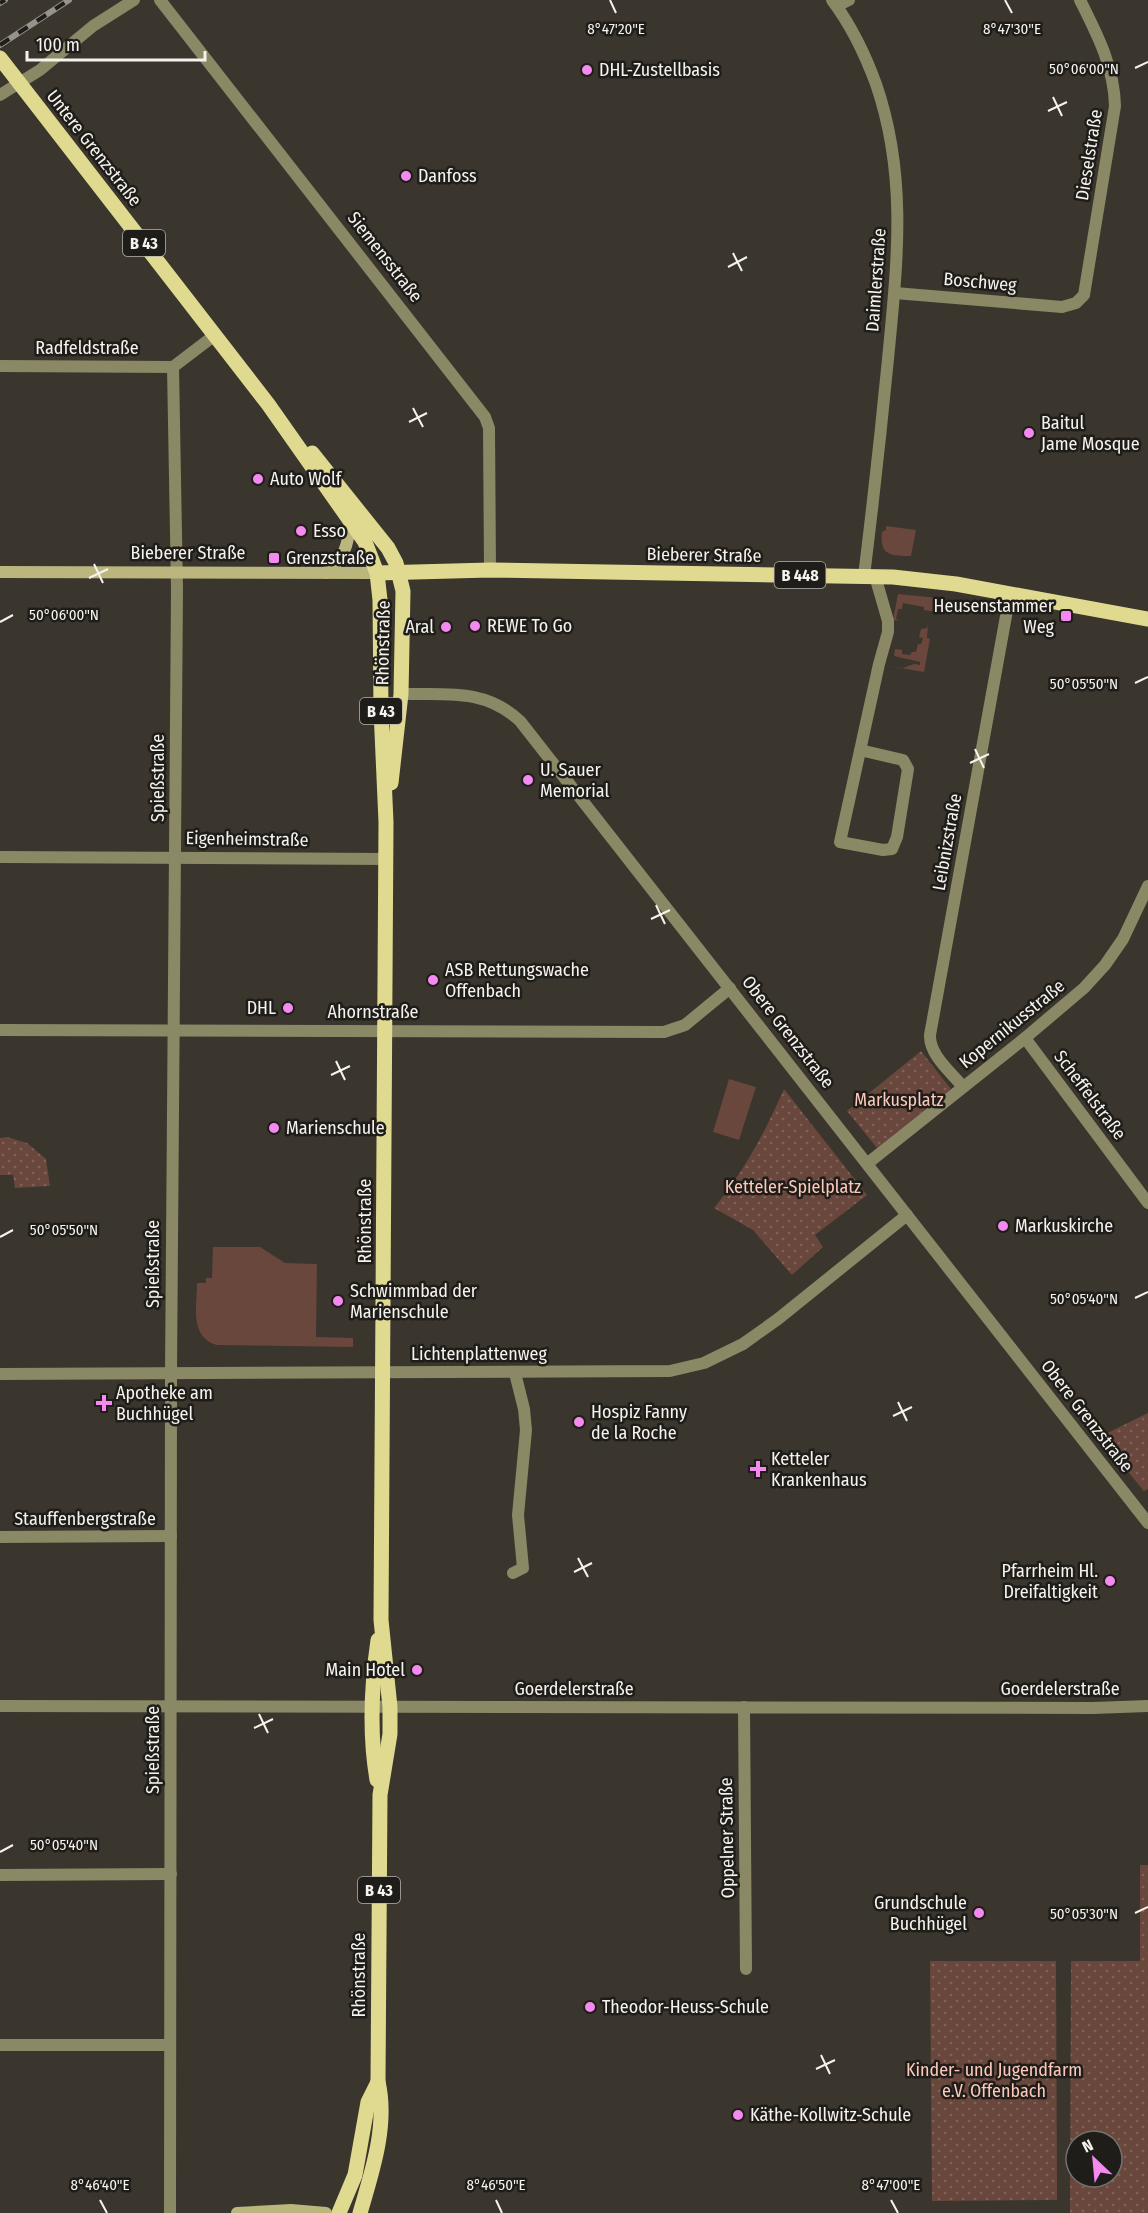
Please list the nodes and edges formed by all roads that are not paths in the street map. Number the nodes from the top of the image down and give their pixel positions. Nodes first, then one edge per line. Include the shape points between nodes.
1 (134, 0) edge
2 (160, 0) edge
3 (849, 0) edge
4 (1080, 0) edge
5 (834, 3) edge
6 (0, 58) edge
7 (19, 83) junction
8 (0, 95) edge
9 (895, 293) junction
10 (1062, 307) joint
11 (215, 335) junction
12 (0, 366) edge
13 (173, 367) junction
14 (268, 404) junction
15 (350, 522) junction
16 (490, 570) junction
17 (0, 572) edge
18 (177, 573) junction
19 (326, 573) junction
20 (377, 573) junction
21 (399, 573) junction
22 (870, 576) junction
23 (1010, 594) junction
24 (1148, 619) edge
25 (401, 694) junction
26 (860, 750) junction
27 (386, 822) junction
28 (0, 857) edge
29 (176, 857) junction
30 (386, 859) junction
31 (1148, 886) edge
32 (1145, 903) edge
33 (730, 988) junction
34 (174, 1029) junction
35 (0, 1030) edge
36 (385, 1030) junction
37 (1025, 1038) junction
38 (963, 1087) junction
39 (867, 1162) junction
40 (1148, 1203) edge
41 (907, 1215) junction
42 (382, 1372) junction
43 (515, 1372) junction
44 (0, 1374) edge
45 (171, 1374) junction
46 (1148, 1523) edge
47 (171, 1536) junction
48 (0, 1537) edge
49 (513, 1573) dead end
50 (381, 1620) junction
51 (0, 1706) edge
52 (1148, 1706) edge
53 (171, 1707) junction
54 (371, 1707) junction
55 (390, 1707) junction
56 (744, 1707) junction
57 (380, 1795) junction
58 (171, 1874) junction
59 (0, 1875) edge
60 (746, 1969) dead end
61 (0, 2045) edge
62 (170, 2045) junction
63 (378, 2082) junction
64 (170, 2213) edge
65 (237, 2213) edge
66 (326, 2213) edge
67 (339, 2213) edge
68 (360, 2213) edge

1 - 7 street
2 - 16 street, Siemensstraße via 485,417 489,428
3 - 5 street
4 - 10 street, Dieselstraße via 1108,63 1115,106 1086,289 1076,303
5 - 9 street, Daimlerstraße via 872,75 889,134 898,207
6 - 7 main road, Untere Grenzstraße / B 43
7 - 8 street
7 - 11 main road, Untere Grenzstraße / B 43
9 - 10 street, Boschweg
9 - 22 street, Daimlerstraße
11 - 13 street
11 - 14 main road, Untere Grenzstraße / B 43
12 - 13 street, Radfeldstraße
13 - 18 street, Spießstraße
14 - 15 main road, Untere Grenzstraße / B 43
14 - 21 main road, Untere Grenzstraße / B 43 via 379,535
15 - 19 street via 346,549
15 - 20 main road, Untere Grenzstraße / B 43 via 365,542
16 - 21 main road, Bieberer Straße / B 448
16 - 22 main road, Bieberer Straße / B 448
17 - 18 street, Bieberer Straße
18 - 19 street, Bieberer Straße
18 - 29 street, Spießstraße
19 - 20 street, Bieberer Straße
20 - 21 main road, B 448
20 - 27 main road, Rhönstraße / B 43
21 - 25 main road, Rhönstraße / B 43 via 403,591
22 - 23 main road, Bieberer Straße / B 448 via 932,580
22 - 26 street via 888,621 888,632
23 - 24 main road, Bieberer Straße / B 448
23 - 38 street, Leibnizstraße via 930,1035 933,1050
25 - 27 main road, Rhönstraße / B 43
25 - 33 street, Obere Grenzstraße via 474,696 488,699 514,715
26 - 26 street via 840,842 892,849 908,768 903,760
27 - 30 main road, Rhönstraße / B 43
28 - 29 street, Eigenheimstraße
29 - 30 street, Eigenheimstraße
29 - 34 street, Spießstraße
30 - 36 main road, Rhönstraße / B 43
31 - 32 street, Kopernikusstraße
32 - 37 street, Kopernikusstraße via 1098,973
33 - 36 street, Ahornstraße via 685,1025 664,1032
33 - 39 street, Obere Grenzstraße
34 - 35 street, Ahornstraße
34 - 36 street, Ahornstraße
34 - 45 street, Spießstraße
36 - 42 main road, Rhönstraße / B 43
37 - 38 street, Kopernikusstraße
37 - 40 street, Scheffelstraße
38 - 39 street, Kopernikusstraße
39 - 41 street, Obere Grenzstraße
41 - 43 street, Lichtenplattenweg via 756,1335 711,1360 670,1371
41 - 46 street, Obere Grenzstraße
42 - 43 street, Lichtenplattenweg
42 - 45 street, Lichtenplattenweg
42 - 50 main road, Rhönstraße / B 43
43 - 49 street via 526,1430 518,1515 523,1568
44 - 45 street, Lichtenplattenweg
45 - 47 street, Spießstraße
47 - 48 street, Stauffenbergstraße
47 - 53 street, Spießstraße
50 - 54 main road, Rhönstraße / B 43
50 - 55 main road, Rhönstraße / B 43
51 - 53 street, Goerdelerstraße
52 - 56 street, Goerdelerstraße
53 - 54 street, Goerdelerstraße
53 - 58 street, Spießstraße
54 - 55 street, Goerdelerstraße
54 - 57 main road, Rhönstraße / B 43
55 - 56 street, Goerdelerstraße
55 - 57 main road, Rhönstraße / B 43 via 390,1734
56 - 60 street, Oppelner Straße
57 - 63 main road, Rhönstraße / B 43
58 - 59 street
58 - 62 street, Spießstraße
61 - 62 street
62 - 64 street, Spießstraße
63 - 67 main road, Rhönstraße / B 43 via 368,2102 355,2175
63 - 68 main road, Rhönstraße / B 43 via 382,2100 377,2150
65 - 66 street

